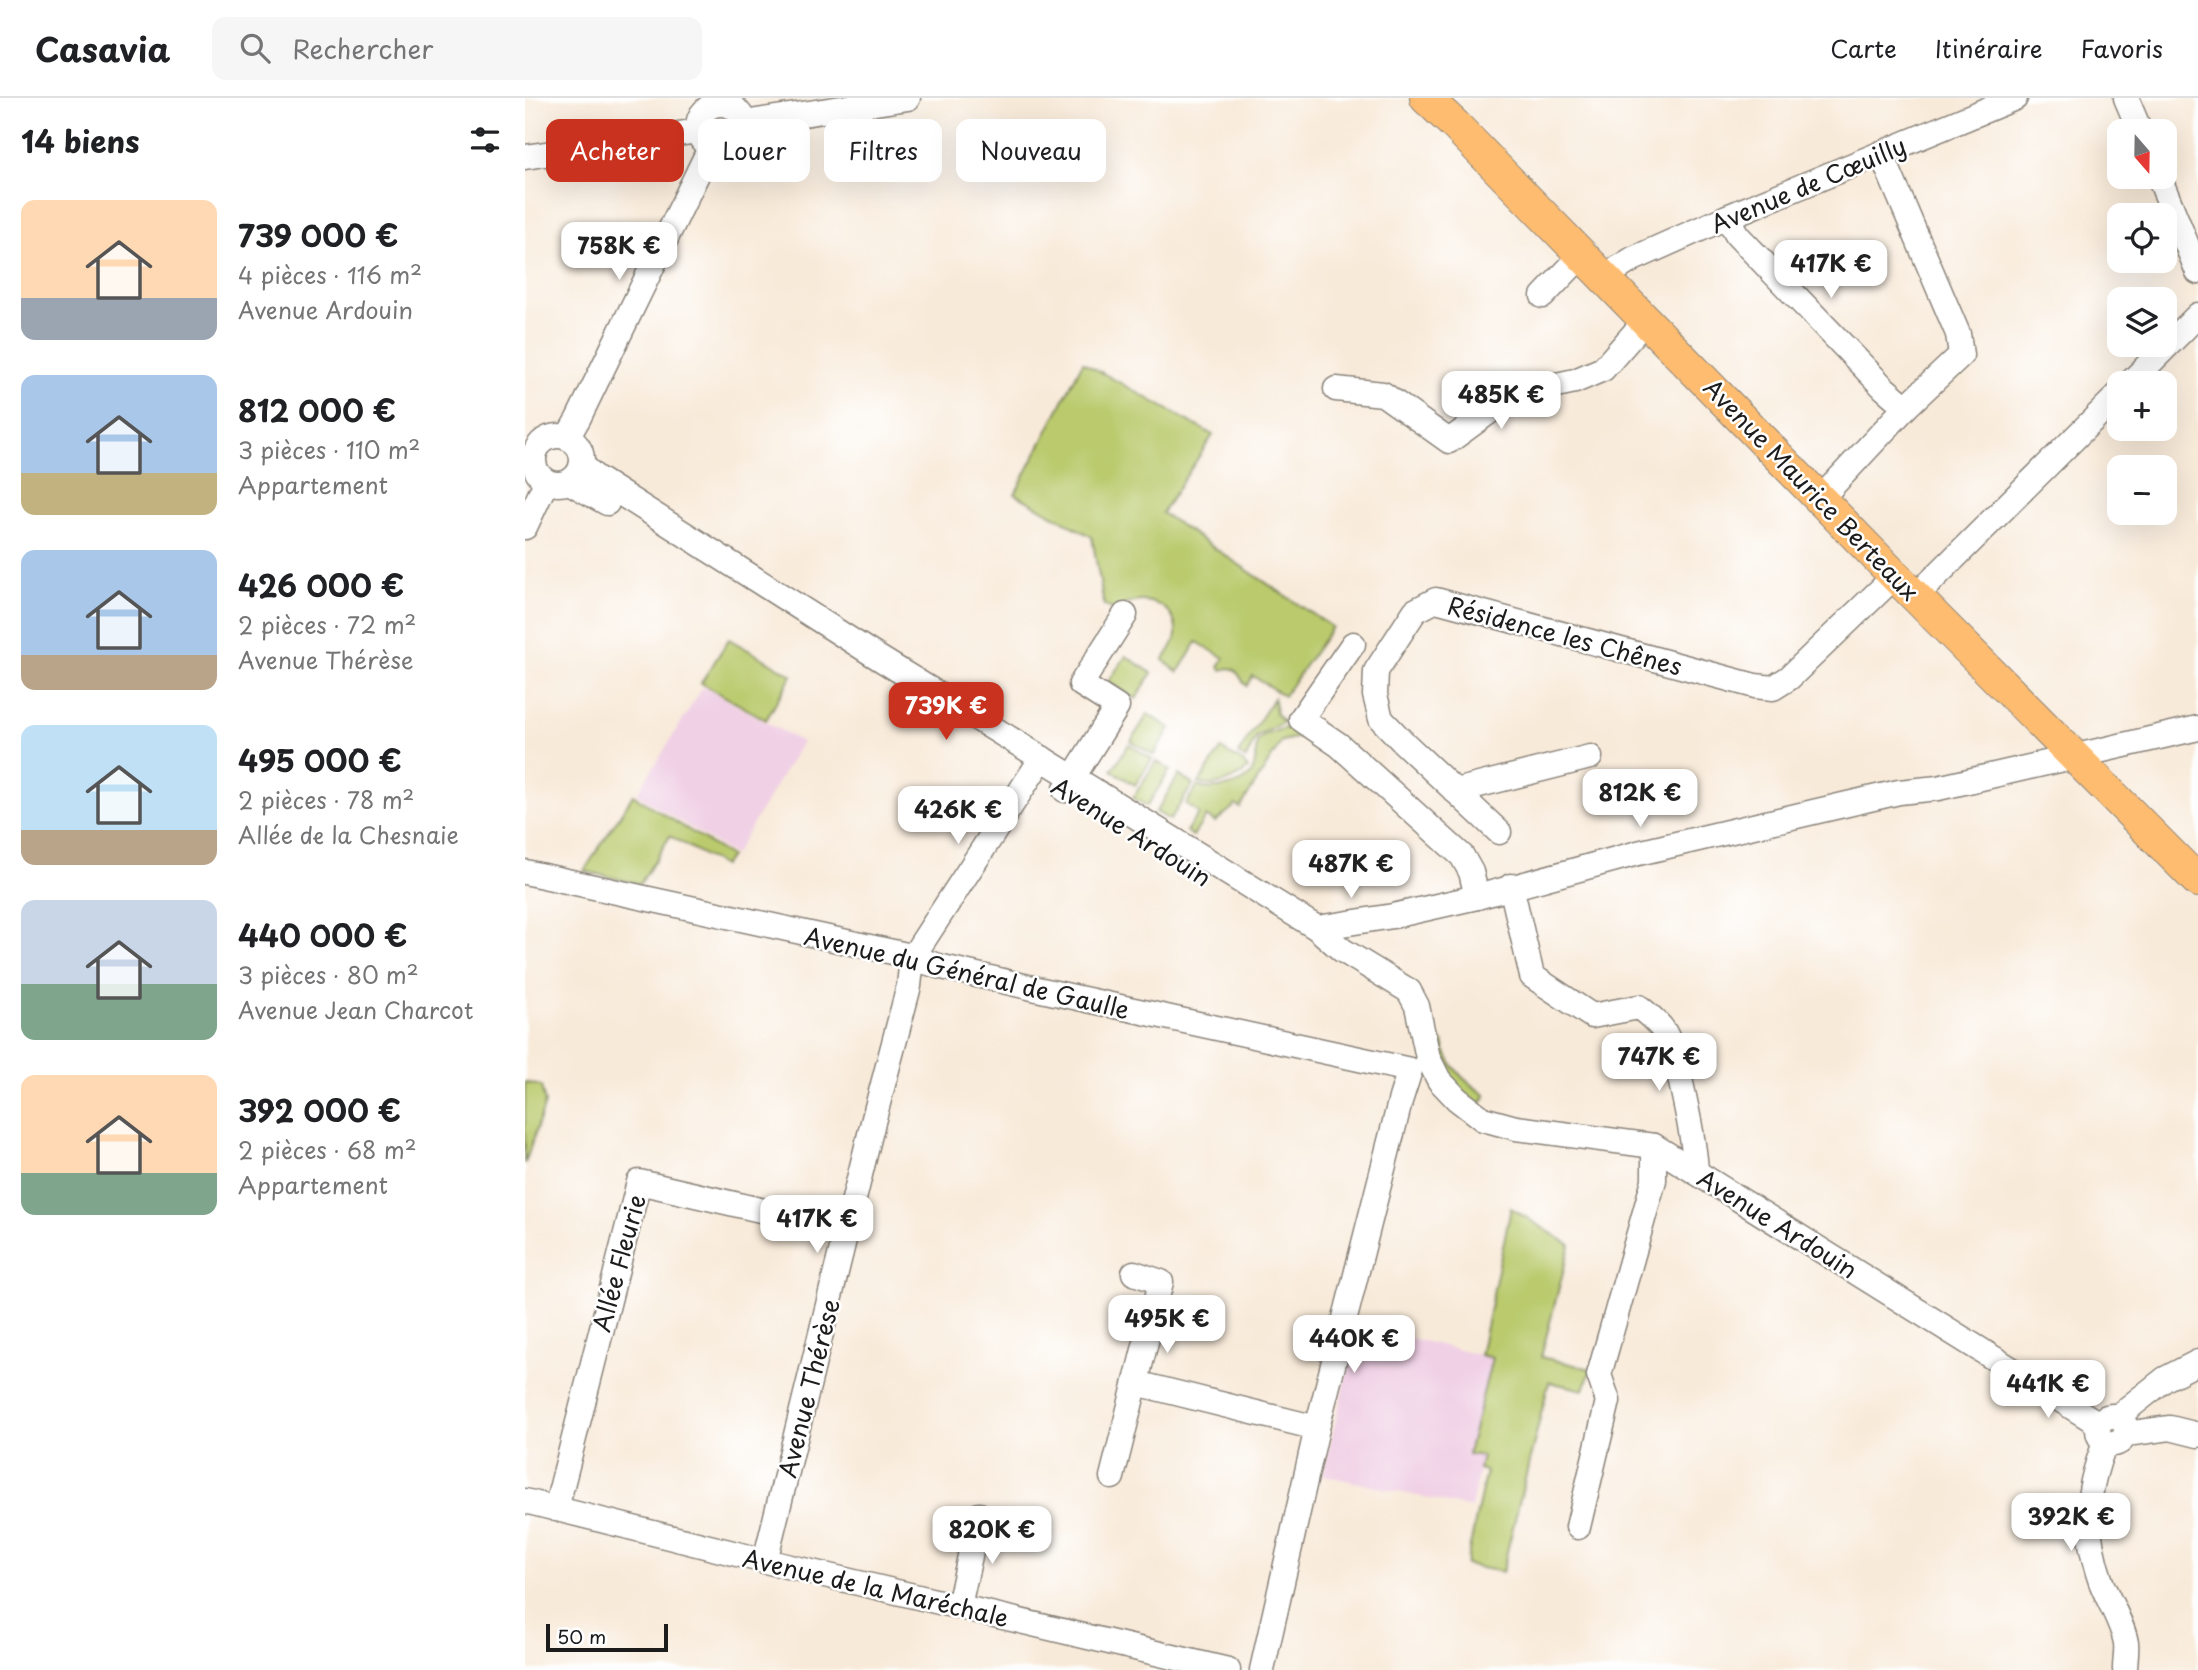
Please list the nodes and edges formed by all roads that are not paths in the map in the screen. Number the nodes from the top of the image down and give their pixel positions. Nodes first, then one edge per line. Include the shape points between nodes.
1 (908, 98) edge
2 (1426, 98) edge
3 (2015, 98) edge
4 (2126, 98) edge
5 (737, 109) edge
6 (702, 119) edge
7 (2135, 119) edge
8 (698, 140) edge
9 (698, 152) edge
10 (1881, 153) junction
11 (525, 157) edge
12 (2164, 189) edge
13 (1727, 217) junction
14 (1593, 266) junction
15 (2198, 272) edge
16 (1543, 296) dead end
17 (2198, 315) edge
18 (1646, 320) junction
19 (2142, 371) edge
20 (1336, 389) dead end
21 (2107, 405) edge
22 (1906, 407) junction
23 (539, 444) edge
24 (566, 476) junction
25 (1821, 498) junction
26 (525, 527) edge
27 (1906, 586) junction
28 (1125, 615) dead end
29 (1353, 644) dead end
30 (2198, 728) edge
31 (2070, 752) junction
32 (1590, 757) dead end
33 (1038, 764) junction
34 (1069, 783) junction
35 (1455, 790) junction
36 (1499, 832) dead end
37 (525, 872) edge
38 (2198, 881) edge
39 (1511, 886) junction
40 (1477, 897) junction
41 (1393, 916) junction
42 (1317, 928) junction
43 (1342, 950) junction
44 (912, 958) junction
45 (1423, 1036) junction
46 (1410, 1070) junction
47 (1439, 1080) junction
48 (1654, 1146) junction
49 (1696, 1172) junction
50 (846, 1230) junction
51 (1134, 1273) dead end
52 (2198, 1362) edge
53 (1136, 1383) junction
54 (1317, 1428) junction
55 (2112, 1429) junction
56 (2198, 1435) edge
57 (1112, 1477) dead end
58 (525, 1501) edge
59 (556, 1509) junction
60 (979, 1515) dead end
61 (1579, 1527) dead end
62 (765, 1561) junction
63 (959, 1606) junction
64 (1228, 1670) edge
65 (1262, 1670) edge
66 (2125, 1670) edge

1 - 5 street
2 - 14 main road, Avenue Maurice Berteaux
3 - 10 street, Avenue de Cœuilly
4 - 7 street
5 - 6 street via 719,103 701,114
8 - 11 street
9 - 23 street via 579,419
10 - 13 street, Avenue de Cœuilly
10 - 22 street via 1958,334 1961,355
12 - 15 street
13 - 14 street, Avenue de Cœuilly via 1633,259
13 - 22 street via 1737,235
14 - 16 street, Avenue de Cœuilly
14 - 18 main road, Avenue Maurice Berteaux
17 - 19 street
18 - 20 street via 1603,369 1504,401 1449,441 1383,394
18 - 25 main road, Avenue Maurice Berteaux
21 - 27 street
22 - 25 street
23 - 24 street via 537,472
23 - 24 street via 579,449
24 - 26 street
24 - 33 street, Avenue Ardouin via 595,477
25 - 27 main road, Avenue Maurice Berteaux
27 - 31 main road, Avenue Maurice Berteaux
27 - 35 street, Résidence les Chênes via 1773,688 1436,600 1415,611 1376,671 1375,695 1381,719
28 - 34 street via 1081,684 1117,707
29 - 40 street via 1301,719 1339,746 1462,856
30 - 31 street
31 - 38 main road, Avenue Maurice Berteaux
31 - 39 street via 1938,788 1899,792
32 - 35 street
33 - 34 street, Avenue Ardouin
33 - 44 street, Avenue Thérèse
34 - 42 street, Avenue Ardouin
34 - 43 street, Avenue Ardouin via 1287,929
35 - 36 street, Résidence les Chênes
37 - 44 street, Avenue du Général de Gaulle
39 - 40 street
39 - 49 street via 1532,976 1592,1016 1639,1007 1664,1031 1674,1055
40 - 41 street
41 - 42 street
41 - 43 street
42 - 43 street, Avenue Ardouin
43 - 45 street, Avenue Ardouin via 1409,991
44 - 46 street, Avenue du Général de Gaulle
44 - 50 street, Avenue Thérèse via 909,986
45 - 46 street
45 - 47 street, Avenue Ardouin
46 - 47 street, Avenue Ardouin
46 - 54 street
47 - 48 street, Avenue Ardouin via 1483,1119 1516,1128
48 - 49 street, Avenue Ardouin
48 - 61 street via 1654,1180 1599,1375 1608,1401
49 - 55 street, Avenue Ardouin
50 - 59 street, Allée Fleurie via 639,1182
50 - 62 street, Avenue Thérèse
51 - 53 street via 1161,1282
52 - 55 street via 2165,1379
53 - 54 street
53 - 57 street
54 - 65 street
55 - 56 street via 2170,1428
55 - 66 street via 2088,1497 2089,1530 2100,1579 2126,1642
58 - 59 street, Avenue de la Maréchale
59 - 62 street, Avenue de la Maréchale
60 - 63 street
62 - 63 street, Avenue de la Maréchale
63 - 64 street, Avenue de la Maréchale

